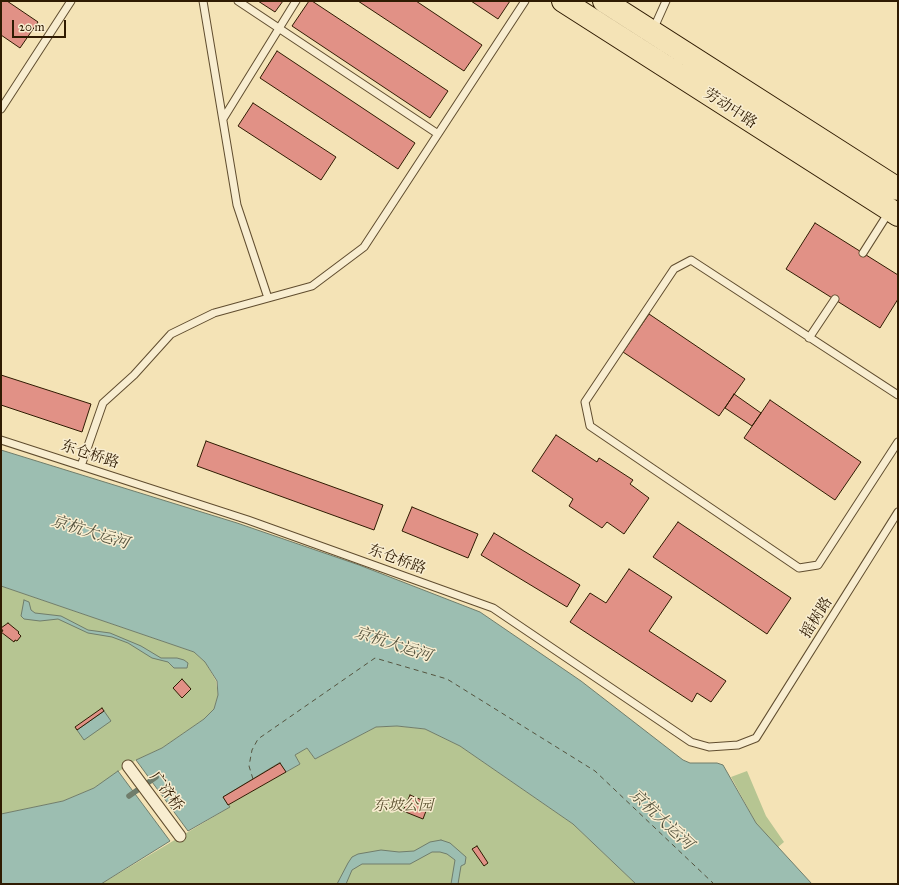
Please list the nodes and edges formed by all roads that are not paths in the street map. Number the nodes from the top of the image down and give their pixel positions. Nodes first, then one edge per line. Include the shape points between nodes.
1 (71, 1) edge
2 (203, 1) edge
3 (238, 1) edge
4 (296, 1) edge
5 (525, 1) edge
6 (563, 1) edge
7 (604, 1) edge
8 (666, 1) edge
9 (279, 28) junction
10 (652, 32) junction
11 (1, 109) edge
12 (222, 119) junction
13 (438, 134) junction
14 (898, 189) edge
15 (894, 213) edge
16 (864, 253) dead end
17 (268, 298) junction
18 (834, 299) dead end
19 (809, 338) junction
20 (898, 395) edge
21 (1, 440) edge
22 (898, 442) edge
23 (81, 466) junction
24 (898, 512) edge
25 (756, 738) joint
26 (128, 766) dead end
27 (180, 836) dead end

1 - 11 lane
2 - 12 lane
3 - 9 lane
4 - 9 lane
5 - 13 lane
6 - 15 main road, 劳动中路
7 - 10 main road, 劳动中路
8 - 10 lane
9 - 12 lane
9 - 13 lane
10 - 14 main road, 劳动中路
12 - 17 lane via 237,205
13 - 17 lane via 364,247 312,286
15 - 16 lane
17 - 23 lane via 214,313 171,334 134,375 103,403
18 - 19 lane
19 - 20 lane
19 - 22 lane via 691,260 674,269 585,402 590,426 800,568 818,565
21 - 23 lane, 东仓桥路
23 - 25 lane, 东仓桥路 via 248,520 493,608 691,742 709,747 738,746
24 - 25 lane, 摇树路
26 - 27 street, 广济桥

